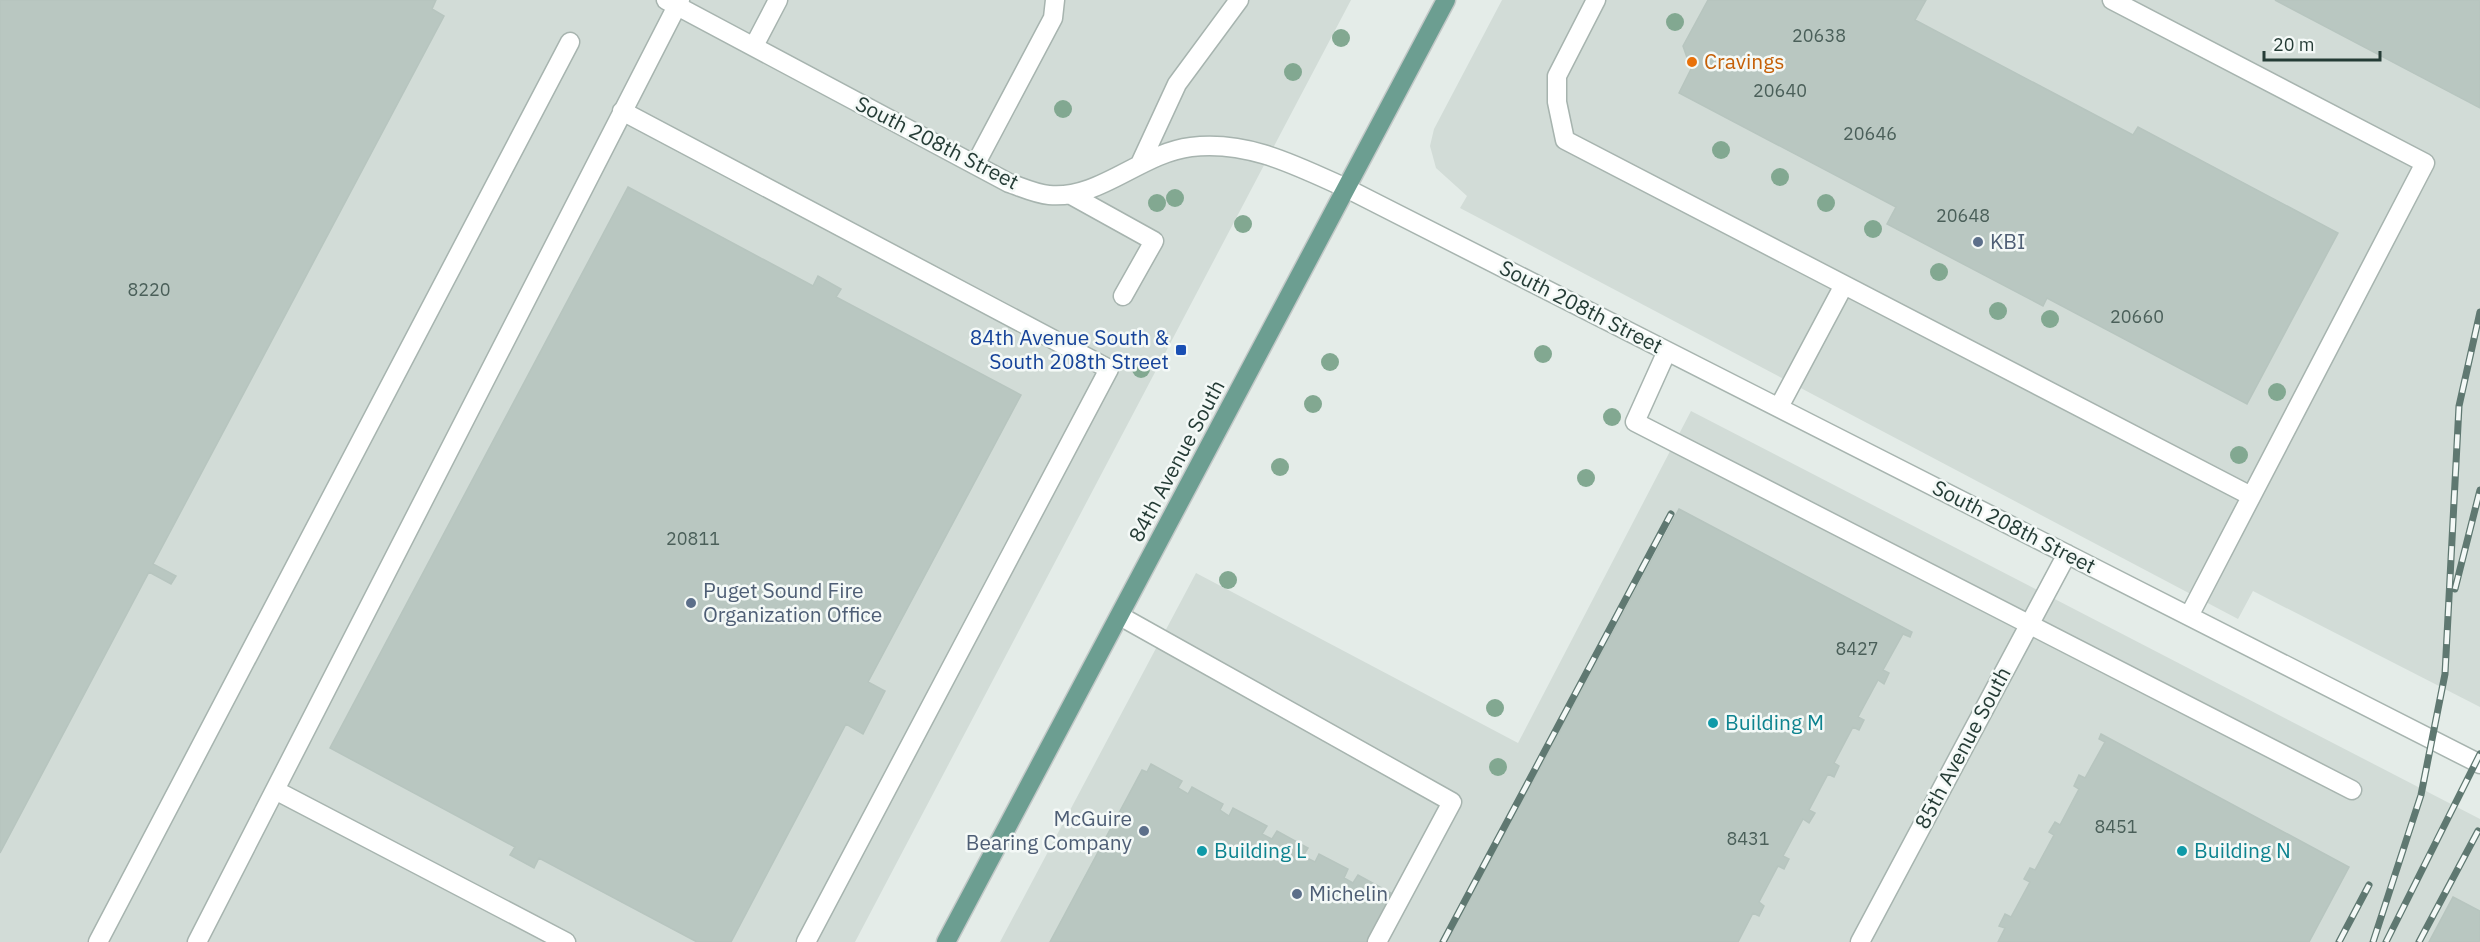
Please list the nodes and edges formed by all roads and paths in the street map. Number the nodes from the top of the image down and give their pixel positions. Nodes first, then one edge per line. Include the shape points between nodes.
1 (778, 0) edge
2 (1055, 0) edge
3 (1239, 0) edge
4 (1446, 0) edge
5 (1596, 0) edge
6 (2112, 0) edge
7 (674, 2) edge
8 (570, 42) dead end
9 (754, 46) junction
10 (621, 111) junction
11 (1140, 164) junction
12 (975, 165) junction
13 (1348, 189) junction
14 (1071, 195) junction
15 (1844, 285) junction
16 (1123, 296) dead end
17 (1667, 351) junction
18 (1779, 407) junction
19 (2251, 496) junction
20 (2067, 554) junction
21 (1120, 616) junction
22 (2189, 616) junction
23 (2030, 622) junction
24 (2480, 764) edge
25 (2352, 789) dead end
26 (275, 790) junction
27 (99, 942) edge
28 (197, 942) edge
29 (566, 942) edge
30 (806, 942) edge
31 (946, 942) edge
32 (1377, 942) edge
33 (1860, 942) edge

1 - 9 street
2 - 12 street via 1053,18
3 - 11 street via 1177,84
4 - 13 main road, 84th Avenue South
5 - 15 street via 1557,76 1557,102 1565,140
6 - 19 street via 2425,163
7 - 9 street, South 208th Street
7 - 10 street
8 - 27 street
9 - 12 street, South 208th Street
10 - 26 street
10 - 30 street via 1108,369
11 - 13 street, South 208th Street via 1189,147 1235,146 1278,158
11 - 14 street, South 208th Street
12 - 14 street, South 208th Street via 1009,183 1047,195
13 - 17 street, South 208th Street
13 - 21 main road, 84th Avenue South
14 - 16 street via 1154,241
15 - 18 street
15 - 19 street
17 - 18 street, South 208th Street
17 - 23 street via 1635,422
18 - 20 street, South 208th Street
19 - 22 street
20 - 22 street, South 208th Street
20 - 23 street, 85th Avenue South
21 - 31 main road, 84th Avenue South
21 - 32 street via 1452,802
22 - 24 street, South 208th Street
23 - 25 street
23 - 33 street, 85th Avenue South
26 - 28 street
26 - 29 street

